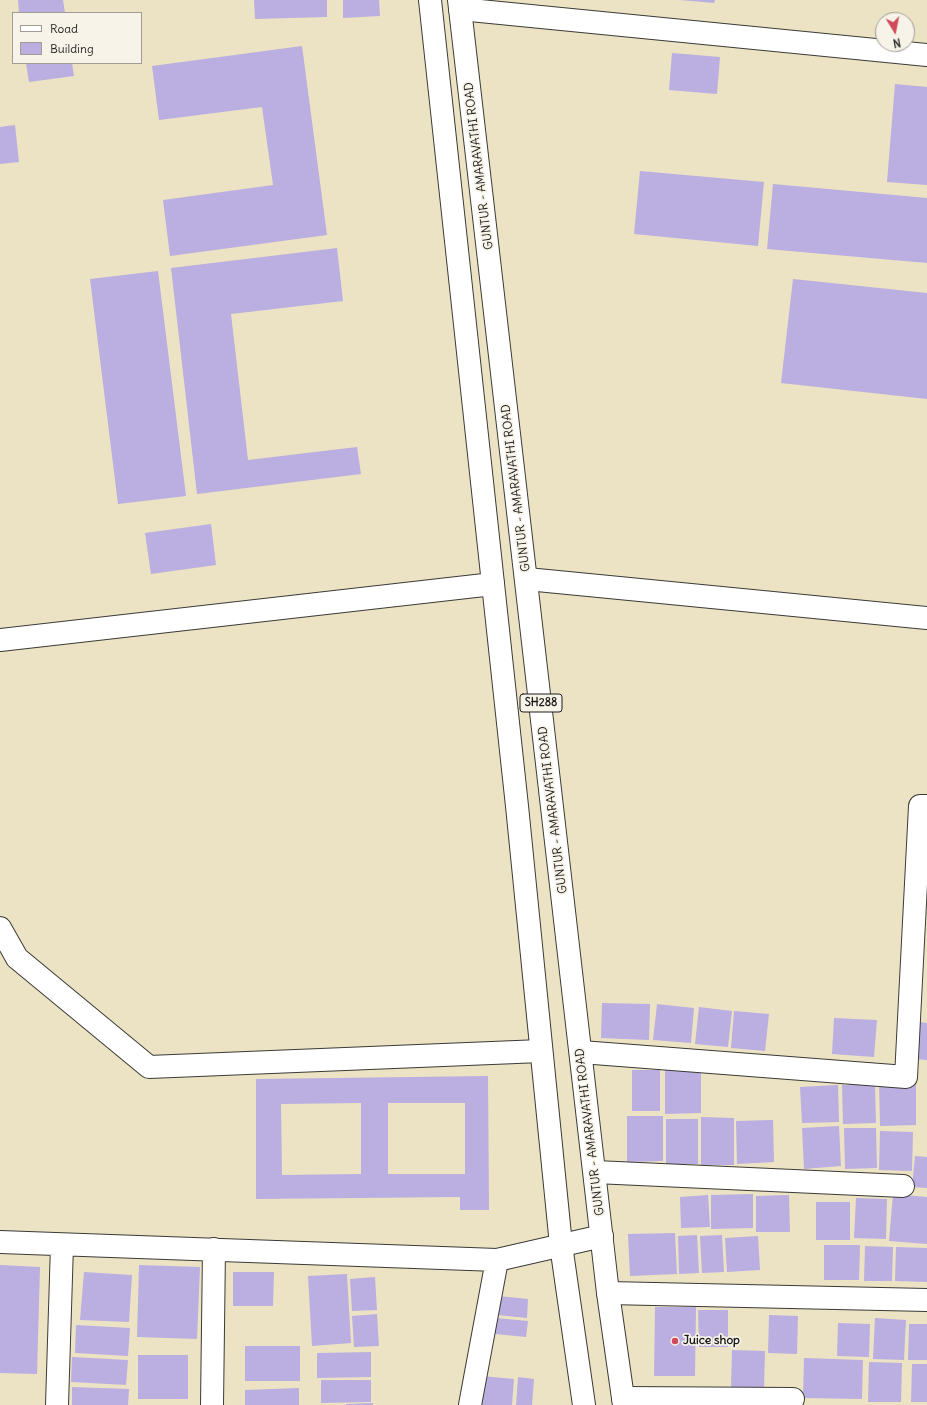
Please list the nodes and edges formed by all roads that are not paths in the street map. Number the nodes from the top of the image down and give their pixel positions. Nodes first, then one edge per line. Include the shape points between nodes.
1 (430, 0) edge
2 (460, 4) edge
3 (927, 54) edge
4 (469, 79) junction
5 (438, 80) junction
6 (527, 580) junction
7 (493, 584) junction
8 (927, 618) edge
9 (0, 640) edge
10 (927, 806) edge
11 (0, 928) edge
12 (541, 1051) junction
13 (581, 1052) junction
14 (595, 1172) junction
15 (903, 1186) dead end
16 (602, 1236) junction
17 (0, 1242) edge
18 (62, 1245) junction
19 (561, 1245) junction
20 (214, 1249) junction
21 (497, 1260) junction
22 (608, 1293) junction
23 (927, 1300) edge
24 (793, 1399) dead end
25 (624, 1401) edge
26 (57, 1405) edge
27 (212, 1405) edge
28 (470, 1405) edge
29 (584, 1405) edge

1 - 5 street, SH288
2 - 3 street
2 - 4 street, GUNTUR - AMARAVATHI ROAD / SH288
4 - 5 street
4 - 6 street, GUNTUR - AMARAVATHI ROAD / SH288
5 - 7 street, SH288
6 - 8 street
6 - 13 street, GUNTUR - AMARAVATHI ROAD / SH288
7 - 9 street
7 - 12 street, SH288
10 - 13 street via 920,806 906,1077
11 - 12 street via 17,958 149,1068
12 - 19 street, SH288
13 - 14 street, GUNTUR - AMARAVATHI ROAD / SH288
14 - 15 street
14 - 16 street, GUNTUR - AMARAVATHI ROAD / SH288
16 - 19 street
16 - 22 street, GUNTUR - AMARAVATHI ROAD / SH288
17 - 18 street
18 - 20 street
18 - 26 street
19 - 21 street
19 - 29 street, SH288
20 - 21 street
20 - 27 street
21 - 28 street
22 - 23 street
22 - 25 street, GUNTUR - AMARAVATHI ROAD / SH288
24 - 25 street

